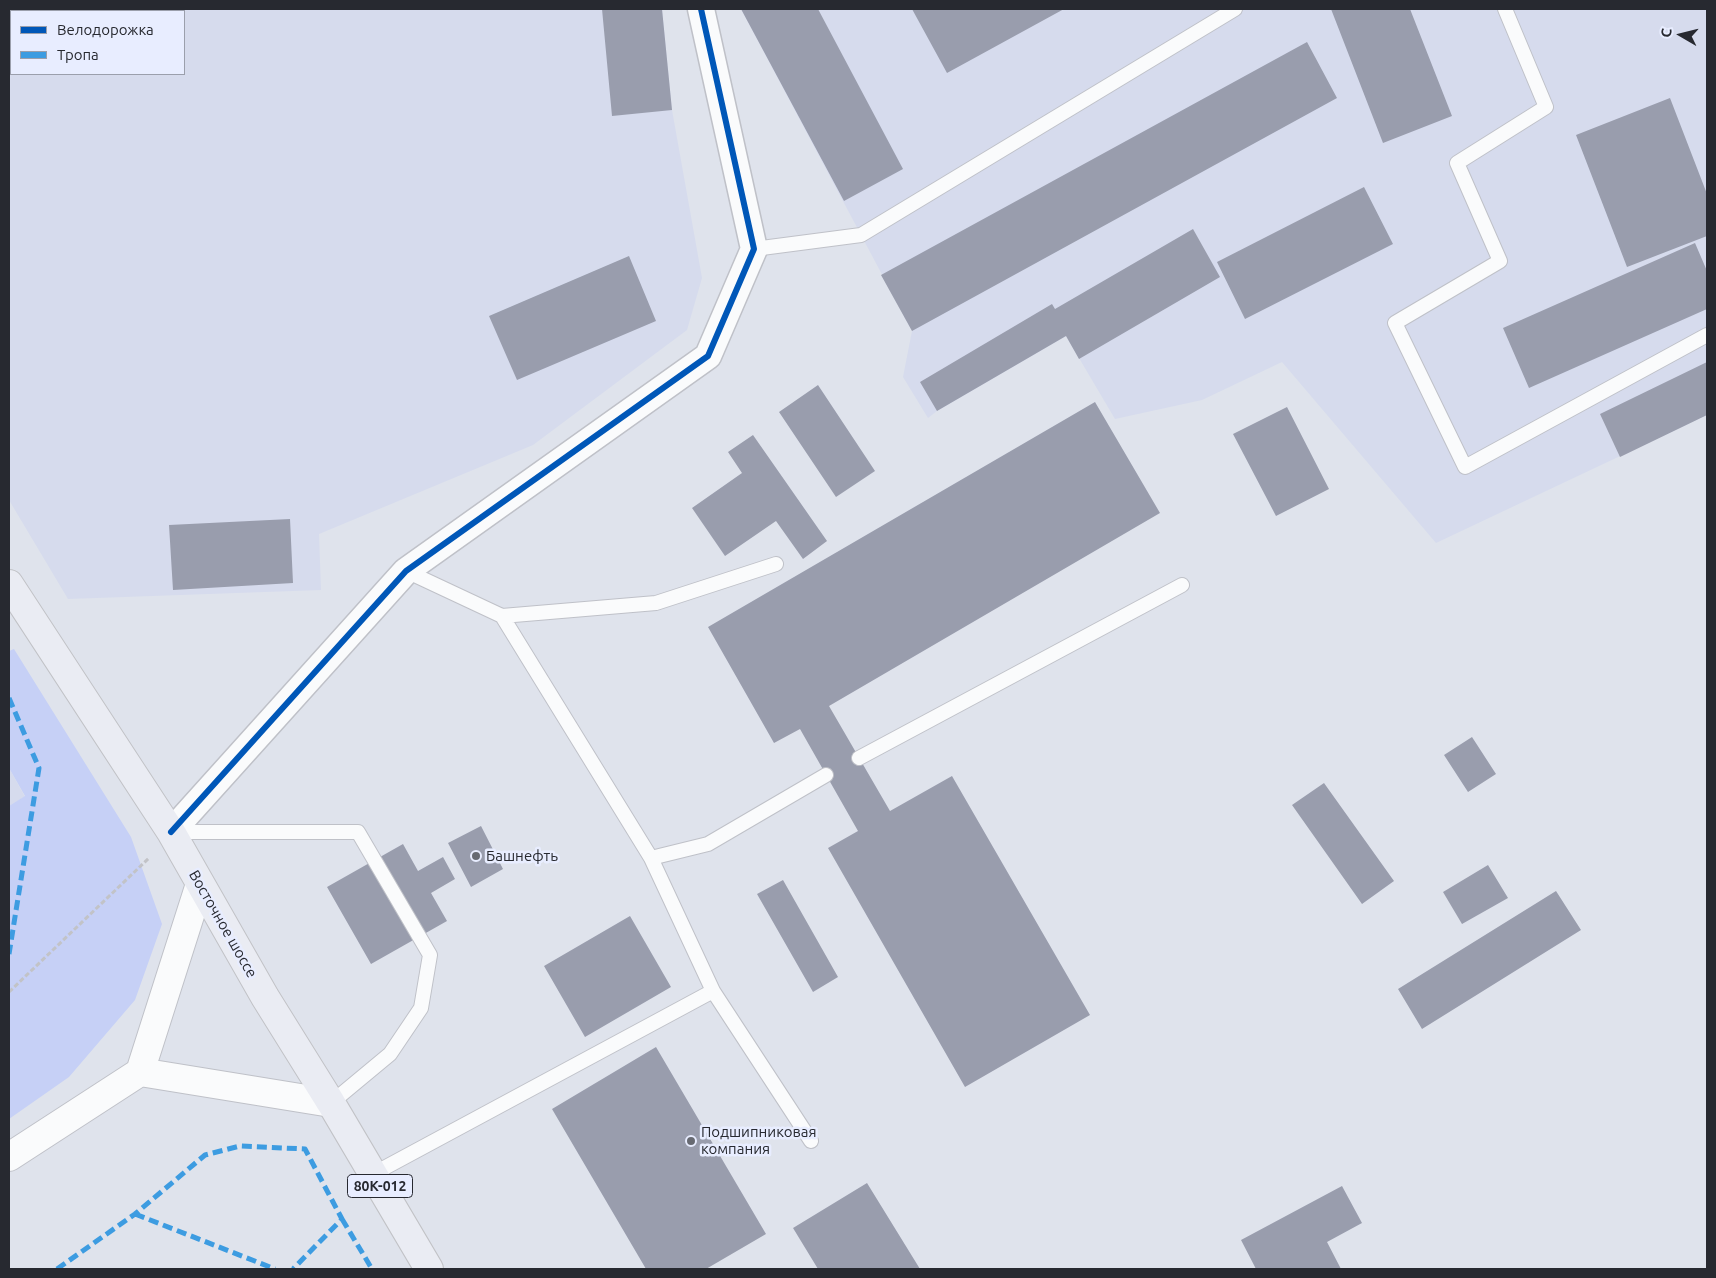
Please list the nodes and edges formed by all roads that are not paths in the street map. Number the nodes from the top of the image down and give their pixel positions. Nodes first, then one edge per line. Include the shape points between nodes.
1 (701, 9) edge
2 (1234, 9) edge
3 (1505, 9) edge
4 (754, 248) junction
5 (1707, 336) edge
6 (776, 564) dead end
7 (406, 571) junction
8 (9, 584) edge
9 (1182, 585) dead end
10 (502, 616) junction
11 (859, 758) dead end
12 (826, 774) dead end
13 (171, 832) junction
14 (651, 858) junction
15 (200, 884) junction
16 (713, 991) junction
17 (140, 1072) junction
18 (331, 1103) junction
19 (811, 1141) dead end
20 (9, 1157) edge
21 (373, 1174) junction
22 (429, 1269) edge

1 - 4 street
2 - 4 lane via 861,235
3 - 5 lane via 1546,107 1457,163 1500,261 1395,323 1465,467
4 - 7 street via 708,356
6 - 10 lane via 656,602
7 - 10 lane
7 - 13 street
8 - 13 main road, Восточное шоссе / 80К-012
9 - 11 lane
10 - 14 lane
12 - 14 lane via 708,844
13 - 15 main road, Восточное шоссе / 80К-012
13 - 18 lane via 358,832 430,955 421,1008 390,1054
14 - 16 lane
15 - 17 main road
15 - 18 main road, Восточное шоссе / 80К-012
16 - 19 lane
16 - 21 lane
17 - 18 main road
17 - 20 main road
18 - 21 main road, Восточное шоссе / 80К-012
21 - 22 main road, Восточное шоссе / 80К-012

